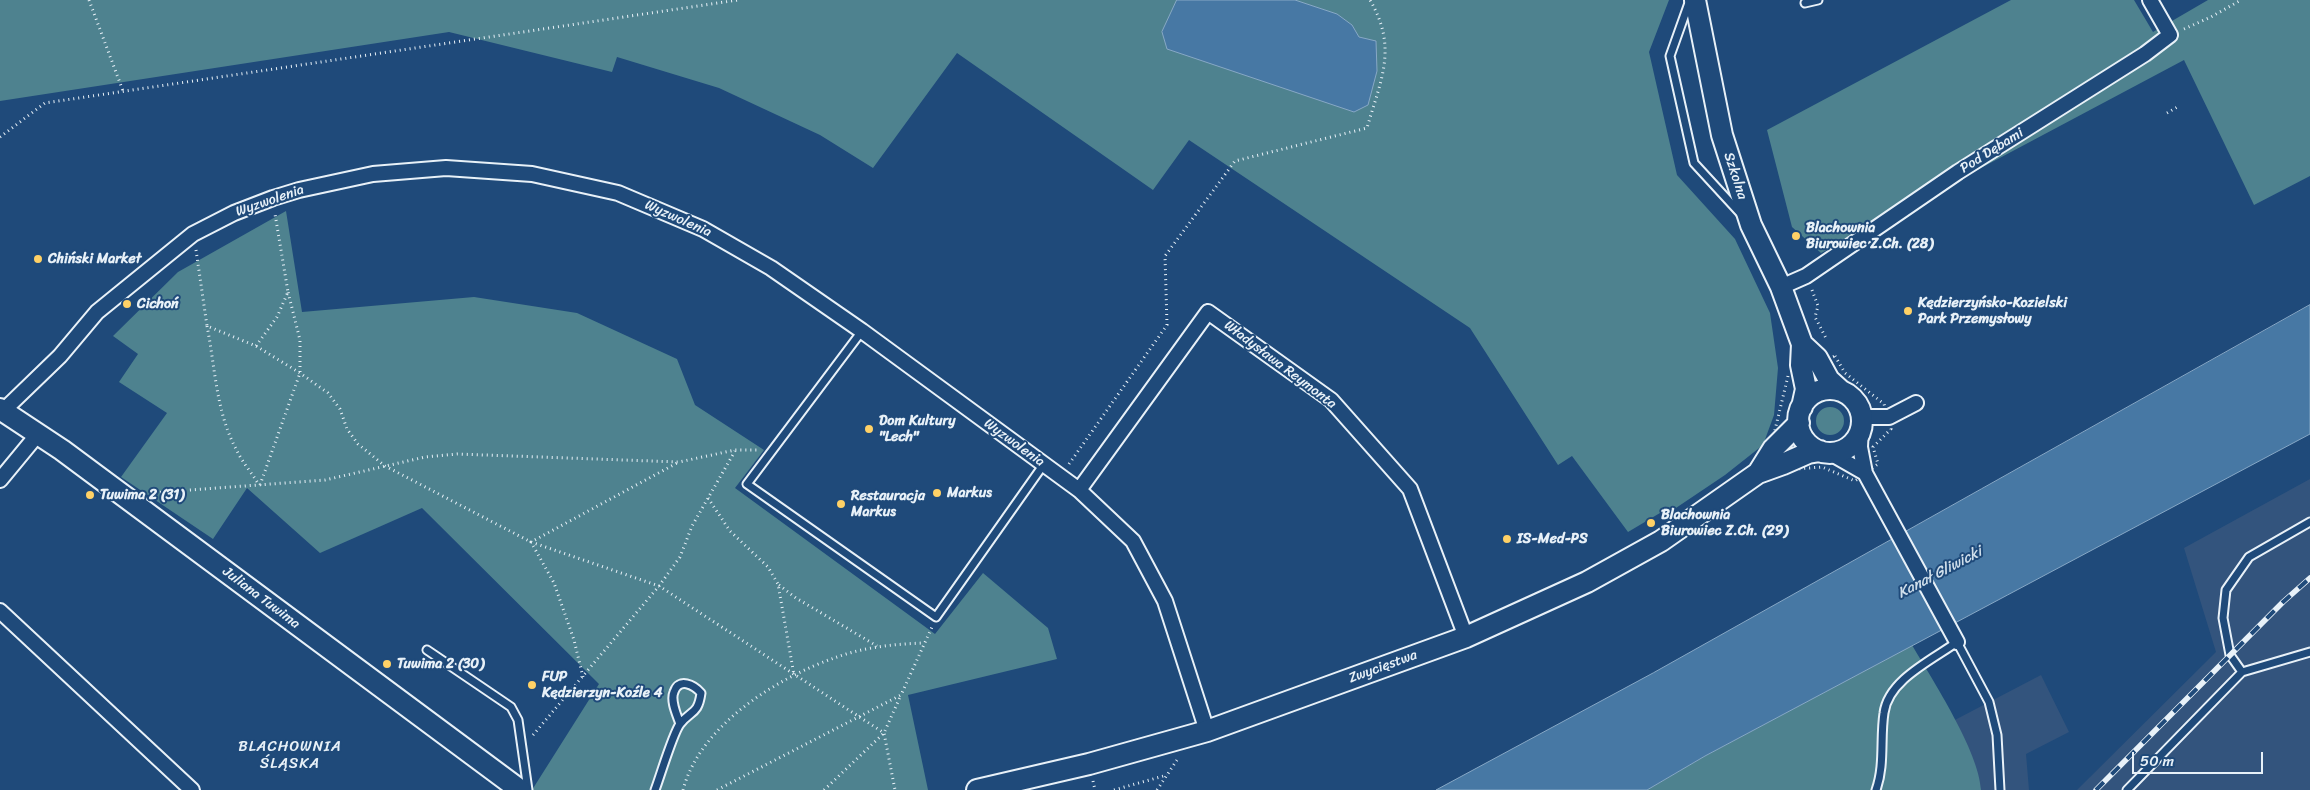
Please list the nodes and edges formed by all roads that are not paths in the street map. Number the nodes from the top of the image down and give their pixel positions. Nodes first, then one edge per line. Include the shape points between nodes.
1 (1690, 0) edge
2 (1695, 0) edge
3 (1818, 0) edge
4 (2150, 0) edge
5 (1805, 3) dead end
6 (1751, 224) junction
7 (1781, 287) junction
8 (862, 331) junction
9 (1819, 363) junction
10 (1840, 390) junction
11 (1916, 403) dead end
12 (2, 410) edge
13 (1800, 415) junction
14 (1862, 423) junction
15 (38, 434) junction
16 (1825, 452) junction
17 (1044, 464) junction
18 (1758, 473) junction
19 (1865, 473) junction
20 (0, 480) edge
21 (1080, 490) junction
22 (2310, 522) edge
23 (0, 611) edge
24 (1466, 637) junction
25 (1955, 640) junction
26 (427, 650) dead end
27 (2310, 652) edge
28 (2242, 672) junction
29 (680, 724) junction
30 (1201, 733) junction
31 (192, 790) edge
32 (520, 790) edge
33 (528, 790) edge
34 (655, 790) edge
35 (978, 790) edge
36 (1876, 790) edge
37 (2000, 790) edge
38 (2128, 790) edge

1 - 6 lane via 1670,56 1694,163
2 - 6 street, Szkolna via 1722,135
3 - 5 lane
4 - 7 street, Pod Dębami via 2170,35 1958,172 1806,276
6 - 7 street, Szkolna
7 - 9 street, Szkolna via 1802,344
8 - 12 street, Wyzwolenia via 771,268 703,229 618,193 532,174 446,168 372,174 273,198 193,234 97,312 60,356
8 - 17 street, Wyzwolenia
8 - 17 lane via 748,484 936,617
9 - 10 street via 1829,380
9 - 13 street, Szkolna via 1806,389
10 - 13 street via 1823,390 1814,394
10 - 14 street via 1855,400
11 - 14 street via 1889,417
12 - 15 street, Juliana Tuwima
13 - 16 street via 1805,440
13 - 18 street, Zwycięstwa
14 - 16 street via 1857,438 1850,446 1841,451
14 - 19 street via 1860,447
15 - 20 street
15 - 32 street, Juliana Tuwima
16 - 18 street, Zwycięstwa via 1808,453
16 - 19 street
17 - 21 street, Wyzwolenia
18 - 24 street, Zwycięstwa via 1661,541 1587,582
19 - 25 street
21 - 24 street, Władysława Reymonta via 1208,312 1330,400 1410,489
21 - 30 street, Wyzwolenia via 1133,541 1165,601
22 - 28 lane via 2249,556 2226,590 2223,618 2226,636 2230,655
23 - 31 street
24 - 30 street, Zwycięstwa
25 - 36 lane via 1903,680 1888,698
25 - 37 lane via 1989,702 1997,736
26 - 33 lane via 511,707 518,720
27 - 28 lane
28 - 38 lane
29 - 29 lane via 692,715 699,704 700,693 687,683 674,692
29 - 34 lane
30 - 35 street, Zwycięstwa

